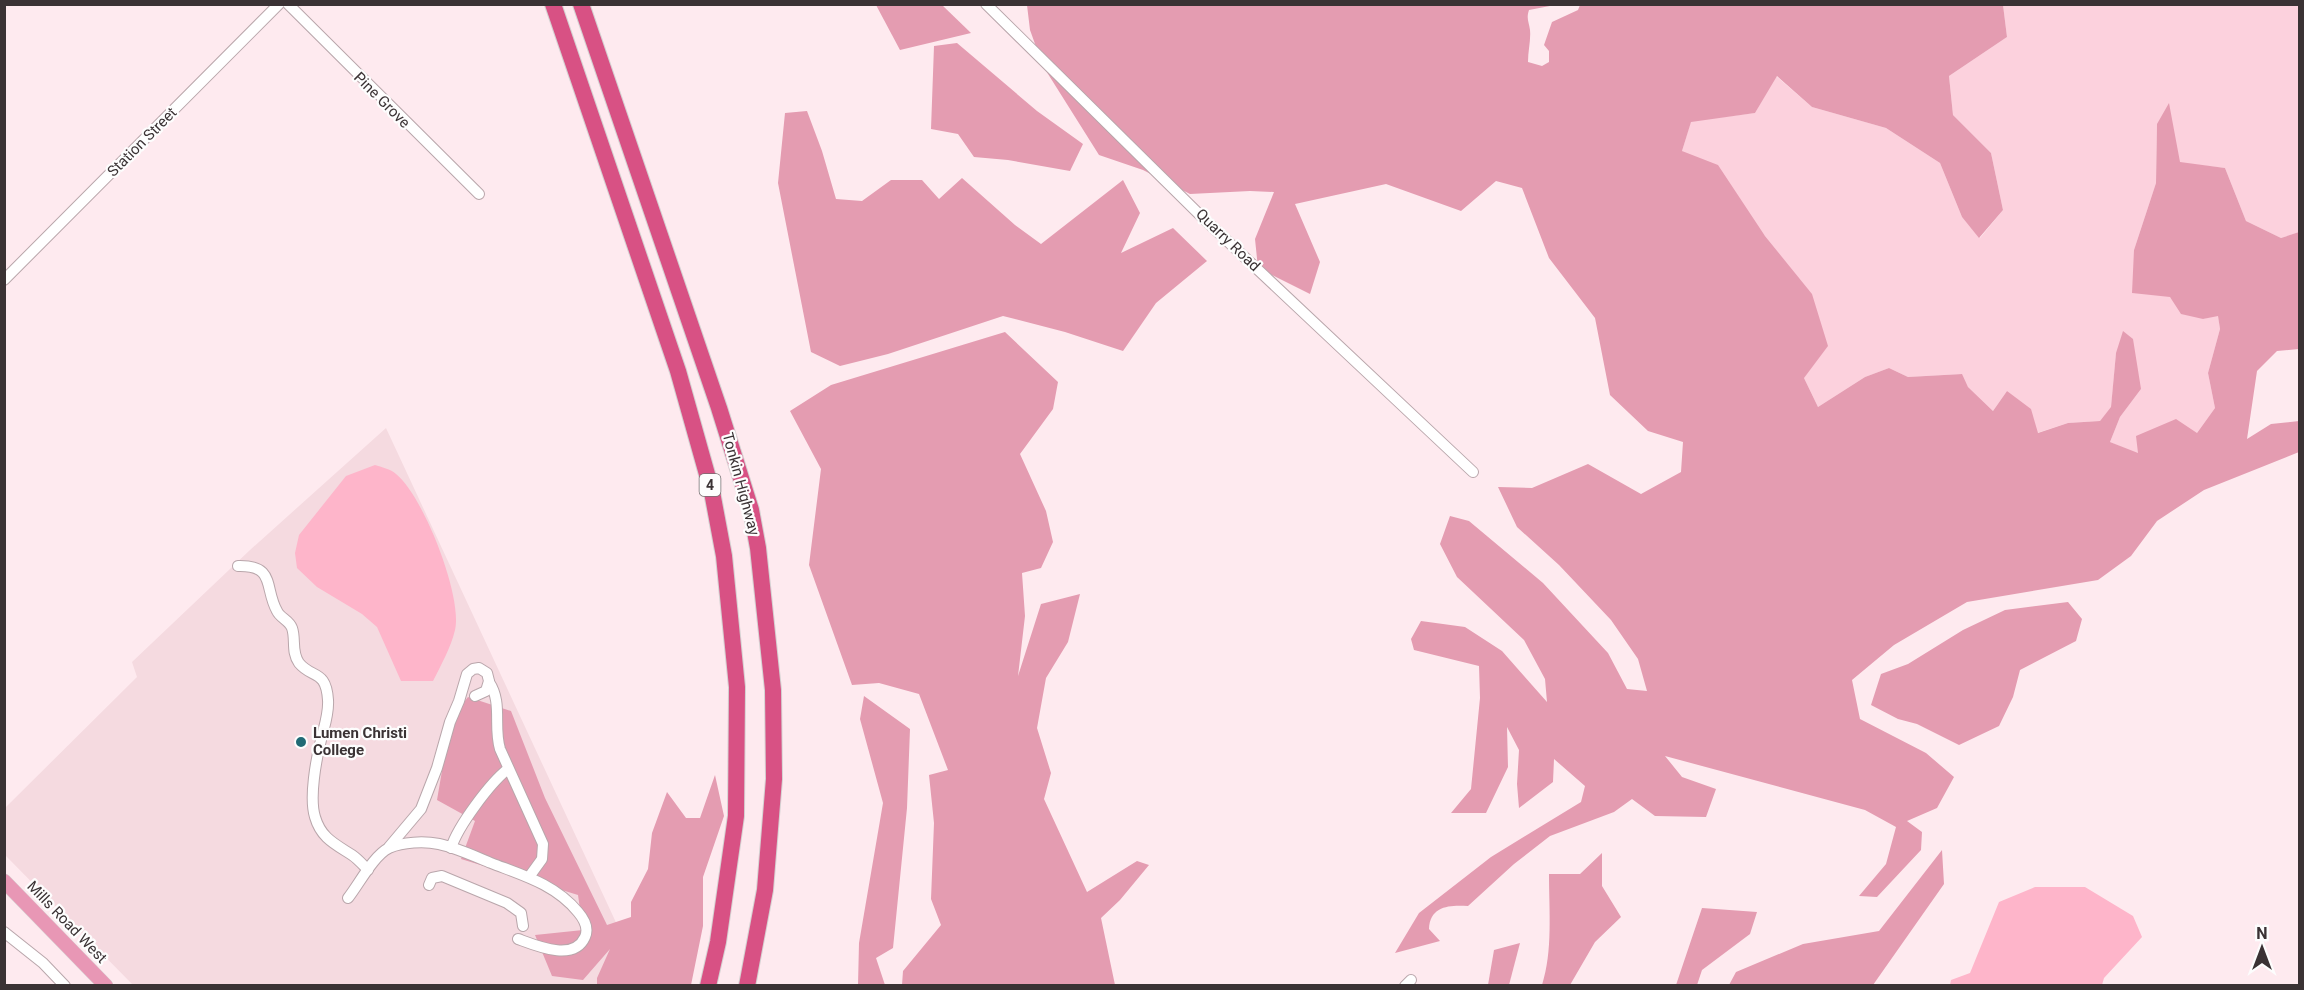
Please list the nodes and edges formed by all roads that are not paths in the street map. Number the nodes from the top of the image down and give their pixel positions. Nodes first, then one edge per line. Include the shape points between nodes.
1 (279, 4) edge
2 (288, 4) edge
3 (553, 4) edge
4 (580, 4) edge
5 (986, 4) edge
6 (478, 194) dead end
7 (4, 280) edge
8 (1473, 472) dead end
9 (238, 566) dead end
10 (489, 682) junction
11 (475, 696) dead end
12 (508, 769) junction
13 (451, 848) junction
14 (387, 849) junction
15 (368, 870) junction
16 (528, 877) junction
17 (4, 881) edge
18 (429, 885) dead end
19 (348, 898) dead end
20 (524, 926) dead end
21 (4, 932) edge
22 (519, 939) dead end
23 (65, 986) edge
24 (106, 986) edge
25 (708, 986) edge
26 (747, 986) edge

1 - 7 street, Station Street
2 - 6 street, Pine Grove
3 - 25 highway, Tonkin Highway / 4 via 678,371 712,492 724,556 736,687 736,816
4 - 26 highway, Tonkin Highway / 4 via 719,408 751,510 758,548 773,690 774,779 765,890
5 - 8 street, Quarry Road via 1204,219
9 - 15 street via 254,567 265,574 276,610 292,628 295,655 325,684 328,709 316,766 314,815 326,837
10 - 11 street via 486,691
10 - 12 street via 497,699 497,734
10 - 14 street via 482,668 467,674 421,809
12 - 13 street via 486,791
12 - 16 street via 543,847 540,863
13 - 14 street via 416,843
13 - 16 street
14 - 15 street
15 - 19 street
16 - 22 street via 549,887 573,907 585,923 586,933 580,945 571,950
17 - 24 main road, Mills Road West
18 - 20 street via 432,878 442,876 483,893 518,910
21 - 23 street

